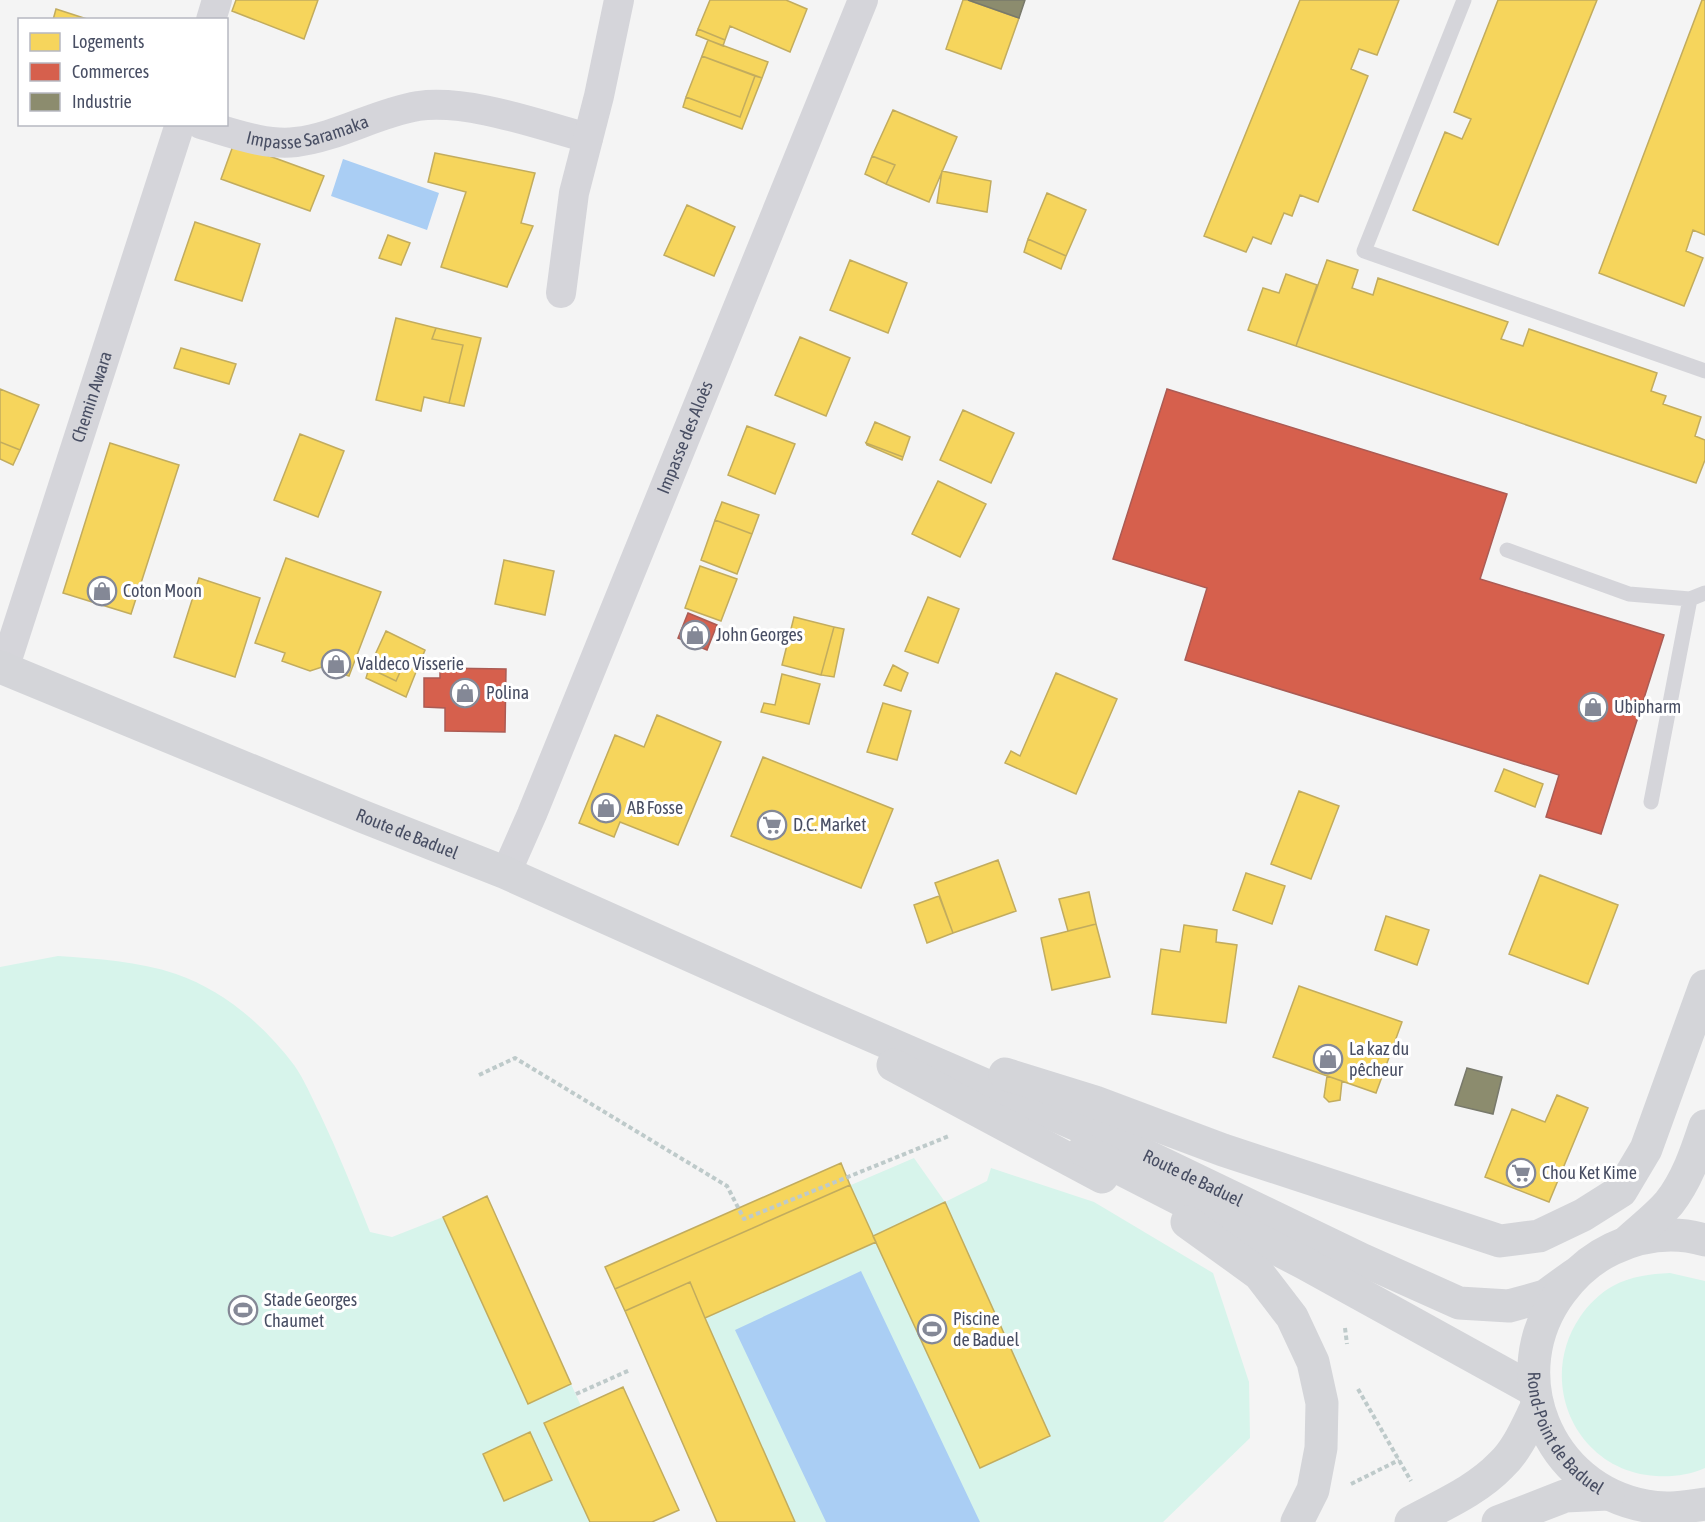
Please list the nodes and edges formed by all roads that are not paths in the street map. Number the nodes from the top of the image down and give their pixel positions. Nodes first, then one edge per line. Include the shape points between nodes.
1 (217, 0) edge
2 (619, 0) edge
3 (863, 0) edge
4 (1464, 0) edge
5 (212, 18) edge
6 (179, 126) edge
7 (209, 126) edge
8 (588, 138) junction
9 (561, 292) dead end
10 (1705, 371) edge
11 (1507, 550) dead end
12 (1705, 592) edge
13 (1690, 599) junction
14 (2, 668) edge
15 (1651, 802) dead end
16 (506, 873) junction
17 (1705, 986) edge
18 (810, 1010) junction
19 (1705, 1126) edge
20 (1705, 1240) edge
21 (1627, 1242) junction
22 (1574, 1275) junction
23 (1536, 1398) junction
24 (1705, 1504) edge
25 (1619, 1505) edge
26 (1297, 1522) edge
27 (1411, 1522) edge
28 (1498, 1522) edge

1 - 5 street
2 - 8 street
3 - 16 street, Impasse des Aloès
4 - 10 lane via 1364,251
6 - 14 street, Chemin Awara
7 - 8 street, Impasse Saramaka via 268,141 294,143 417,106 440,105 512,117
8 - 9 street via 574,193
11 - 13 lane via 1629,594
12 - 13 lane
13 - 15 lane
14 - 16 main road, Route de Baduel
16 - 18 main road, Route de Baduel
17 - 18 main road via 1646,1149 1621,1191 1539,1236 1500,1241 1223,1150 1095,1102
18 - 22 main road, Route de Baduel via 1126,1146 1459,1303 1509,1306 1545,1296
18 - 23 main road, Route de Baduel via 1304,1263
18 - 26 main road via 903,1072 1185,1221 1259,1274 1292,1317 1313,1362 1322,1403 1321,1449 1312,1490
19 - 21 main road via 1680,1187
20 - 21 main road, Rond-Point de Baduel via 1659,1235
21 - 22 main road, Rond-Point de Baduel via 1599,1255
22 - 23 main road, Rond-Point de Baduel via 1549,1308 1535,1348
23 - 25 main road, Rond-Point de Baduel via 1556,1448 1570,1466
23 - 27 main road via 1520,1440 1502,1464 1474,1488
24 - 25 main road, Rond-Point de Baduel via 1676,1508
25 - 28 main road via 1565,1496

